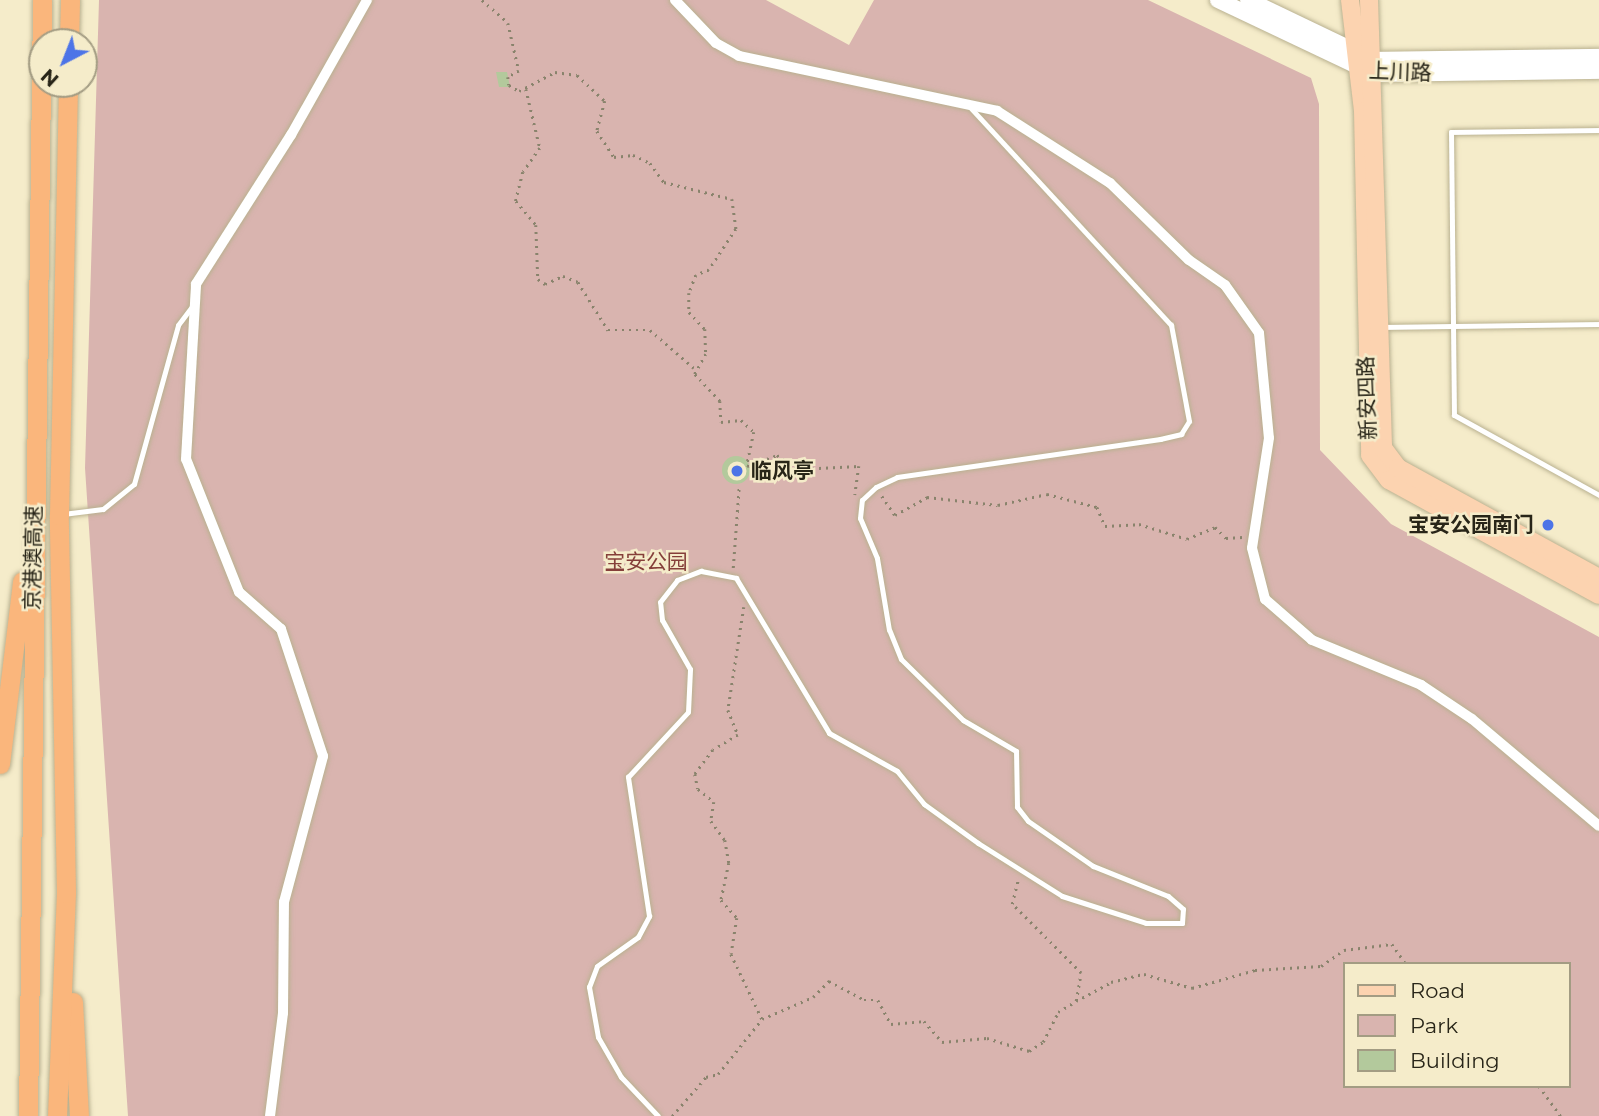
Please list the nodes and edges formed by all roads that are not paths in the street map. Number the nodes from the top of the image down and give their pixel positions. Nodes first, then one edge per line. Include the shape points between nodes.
1 (42, 0) edge
2 (69, 0) edge
3 (367, 0) edge
4 (675, 0) edge
5 (1218, 0) edge
6 (1248, 0) edge
7 (1350, 0) edge
8 (1368, 0) edge
9 (69, 28) edge
10 (1599, 57) edge
11 (1367, 65) junction
12 (1599, 71) edge
13 (68, 98) edge
14 (967, 102) junction
15 (1599, 130) edge
16 (194, 304) junction
17 (1599, 324) edge
18 (1453, 326) junction
19 (1379, 327) junction
20 (1599, 495) edge
21 (33, 510) junction
22 (59, 515) junction
23 (1599, 578) edge
24 (1599, 595) edge
25 (0, 764) edge
26 (1599, 826) edge
27 (66, 893) junction
28 (28, 1116) edge
29 (57, 1116) edge
30 (79, 1116) edge
31 (270, 1116) edge
32 (658, 1116) edge

1 - 21 highway, 京港澳高速
2 - 9 highway
3 - 16 street via 291,135 205,264
4 - 14 street via 716,43 739,56
5 - 11 main road, 上川路
6 - 11 main road, 上川路
7 - 11 main road
8 - 11 main road
10 - 11 main road, 上川路
11 - 12 main road, 上川路
11 - 19 main road, 新安四路
11 - 24 main road, 新安四路 via 1370,454 1390,480
13 - 22 highway, 京港澳高速
14 - 26 street via 997,111 1110,183 1247,310 1259,334 1269,438 1253,537 1255,576 1286,622 1360,665 1421,685
14 - 32 lane via 987,131 1068,208 1171,325 1189,421 1181,433 1160,439 897,477 866,496 860,517 877,558 889,630 901,659 963,720 1016,751 1017,807 1028,821 1093,866 1168,896 1183,909 1182,923 1146,923 1062,896 1033,872 924,804 897,771 829,733 749,592 736,578 701,571 677,580 660,602 662,620 690,668 688,712 628,777 649,916 638,937 597,966 589,987 597,1037 621,1077
15 - 18 lane via 1451,132
16 - 22 lane via 178,325 134,484 103,509
16 - 31 street via 192,391 183,440 194,487 239,592 281,629 323,756 284,902 283,1013
17 - 18 lane
18 - 19 lane
18 - 20 lane via 1454,415
19 - 23 main road, 新安四路 via 1380,436 1388,458
21 - 25 highway
21 - 28 highway, 京港澳高速
22 - 27 highway, 京港澳高速
27 - 29 highway, 京港澳高速
27 - 30 highway

